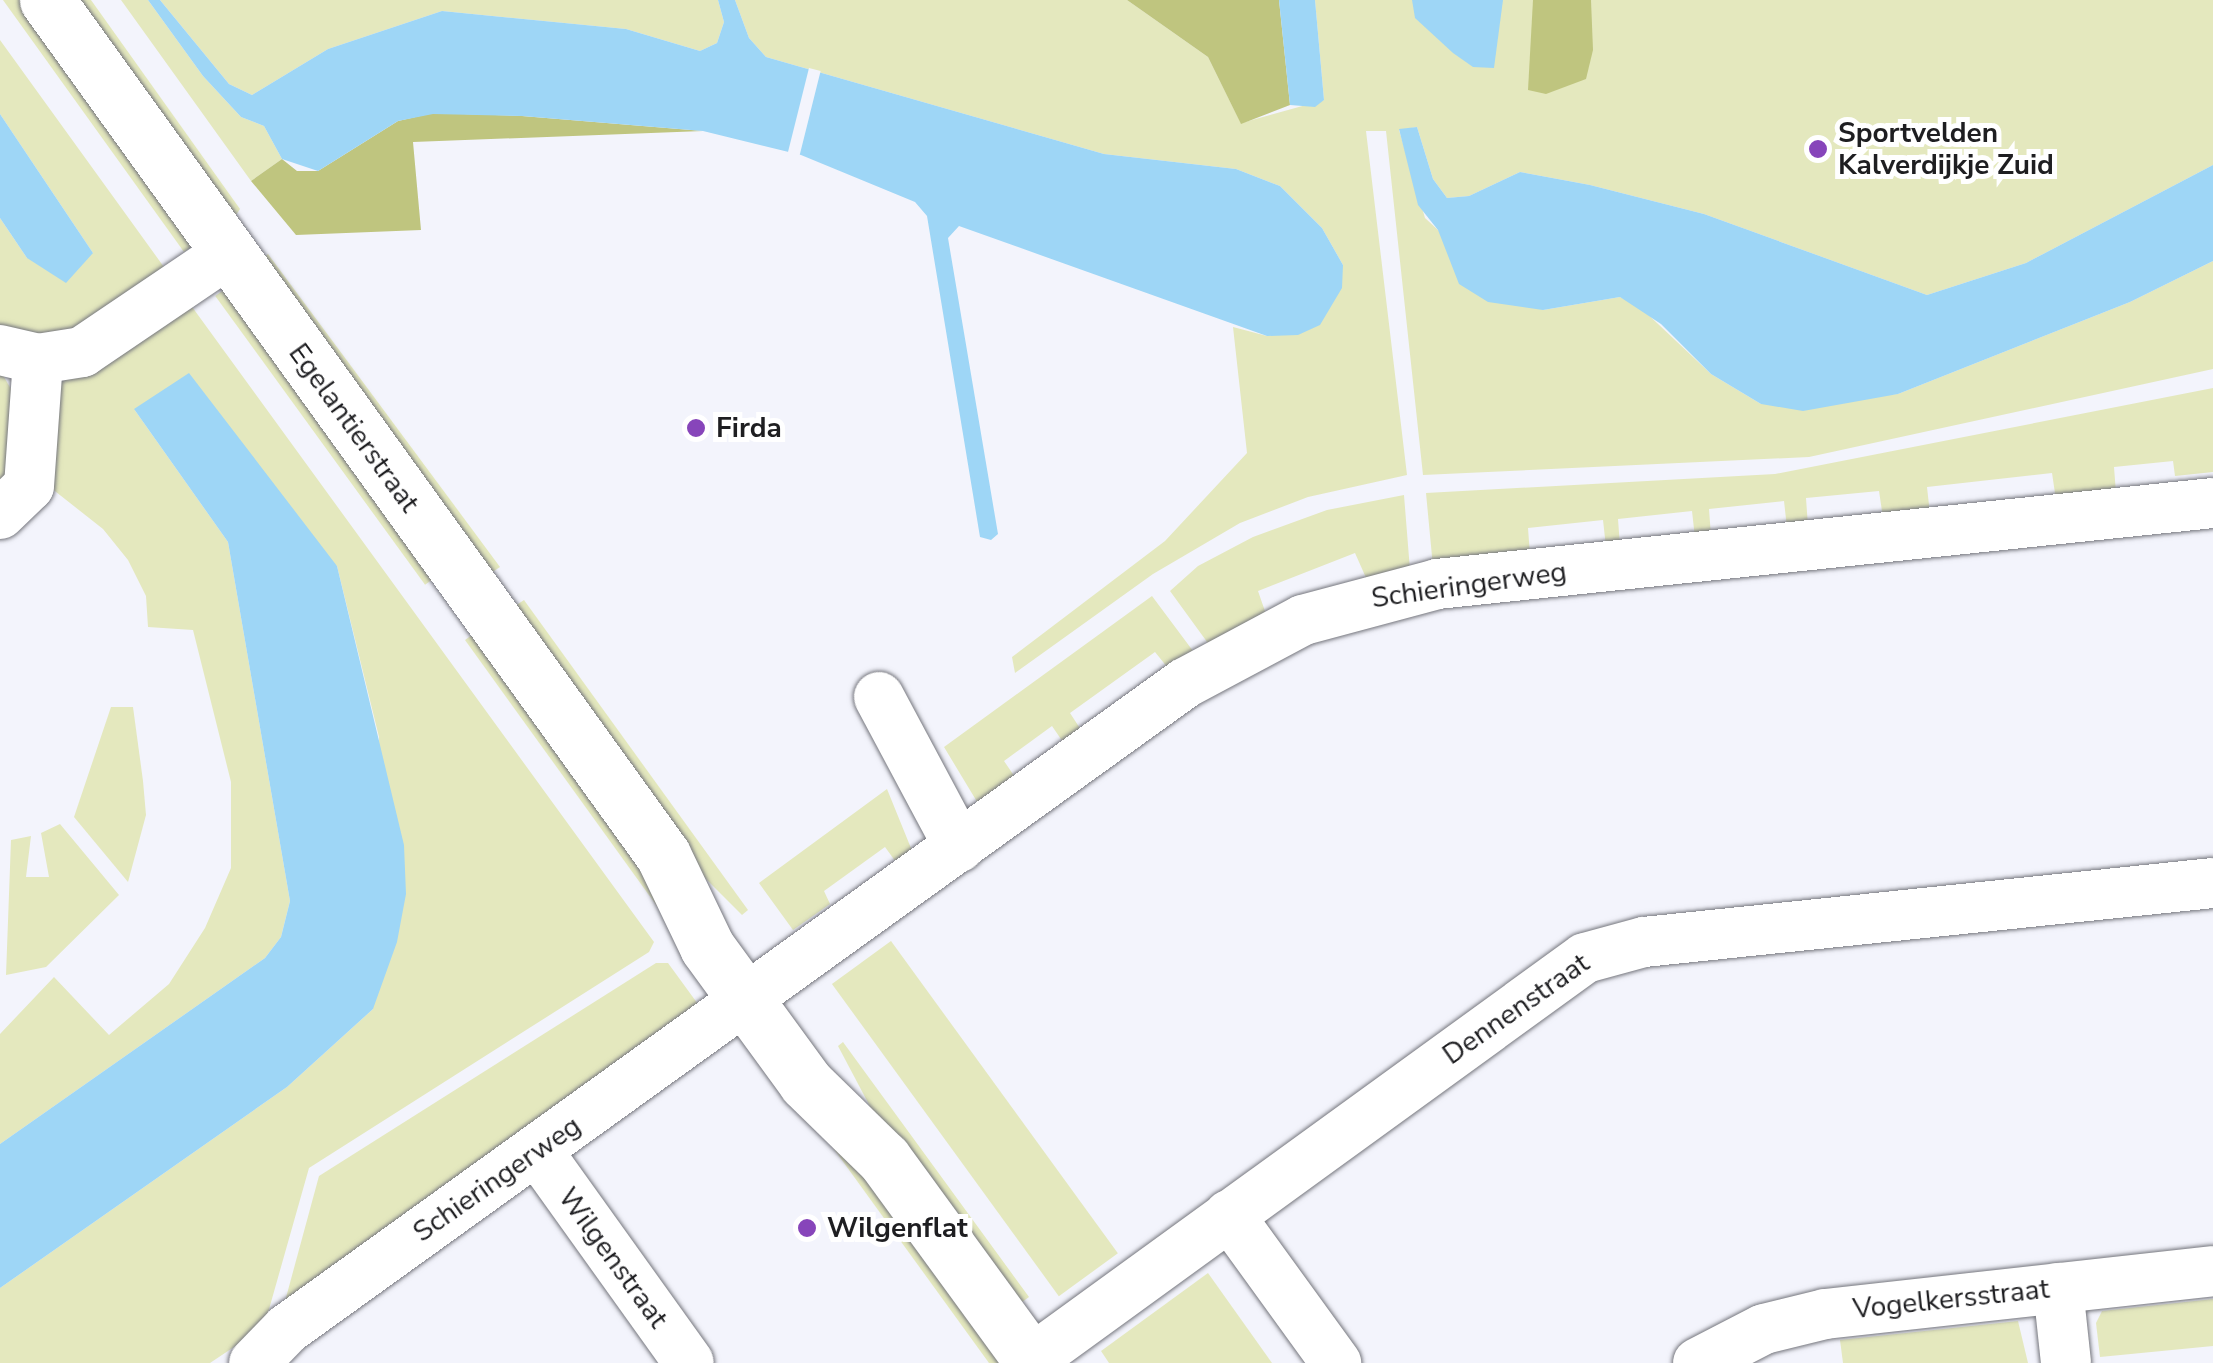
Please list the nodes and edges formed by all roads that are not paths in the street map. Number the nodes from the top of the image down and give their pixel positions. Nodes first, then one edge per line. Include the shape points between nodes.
1 (47, 0) edge
2 (228, 253) junction
3 (19, 355) edge
4 (2213, 503) edge
5 (0, 514) edge
6 (879, 697) dead end
7 (960, 848) junction
8 (2213, 884) edge
9 (762, 990) junction
10 (538, 1152) junction
11 (1230, 1215) junction
12 (2213, 1272) edge
13 (2058, 1288) junction
14 (1032, 1362) edge
15 (254, 1363) edge
16 (689, 1363) edge
17 (1336, 1363) edge
18 (1698, 1363) edge
19 (2066, 1363) edge

1 - 2 main road, Egelantierstraat
2 - 3 street via 82,352
2 - 9 main road, Egelantierstraat via 663,854 734,920
3 - 5 street via 29,486
4 - 7 street, Schieringerweg via 1437,584 1354,602 1268,636 1185,683
6 - 7 street
7 - 9 street, Schieringerweg
8 - 11 street, Dennenstraat via 1615,947 1542,986
9 - 10 street, Schieringerweg
9 - 14 main road, Egelantierstraat via 836,1060 884,1159
10 - 15 street, Schieringerweg via 287,1329
10 - 16 street, Wilgenstraat
11 - 14 street, Dennenstraat
11 - 17 street
12 - 13 street, Vogelkersstraat
13 - 18 street, Vogelkersstraat via 1796,1319
13 - 19 street

